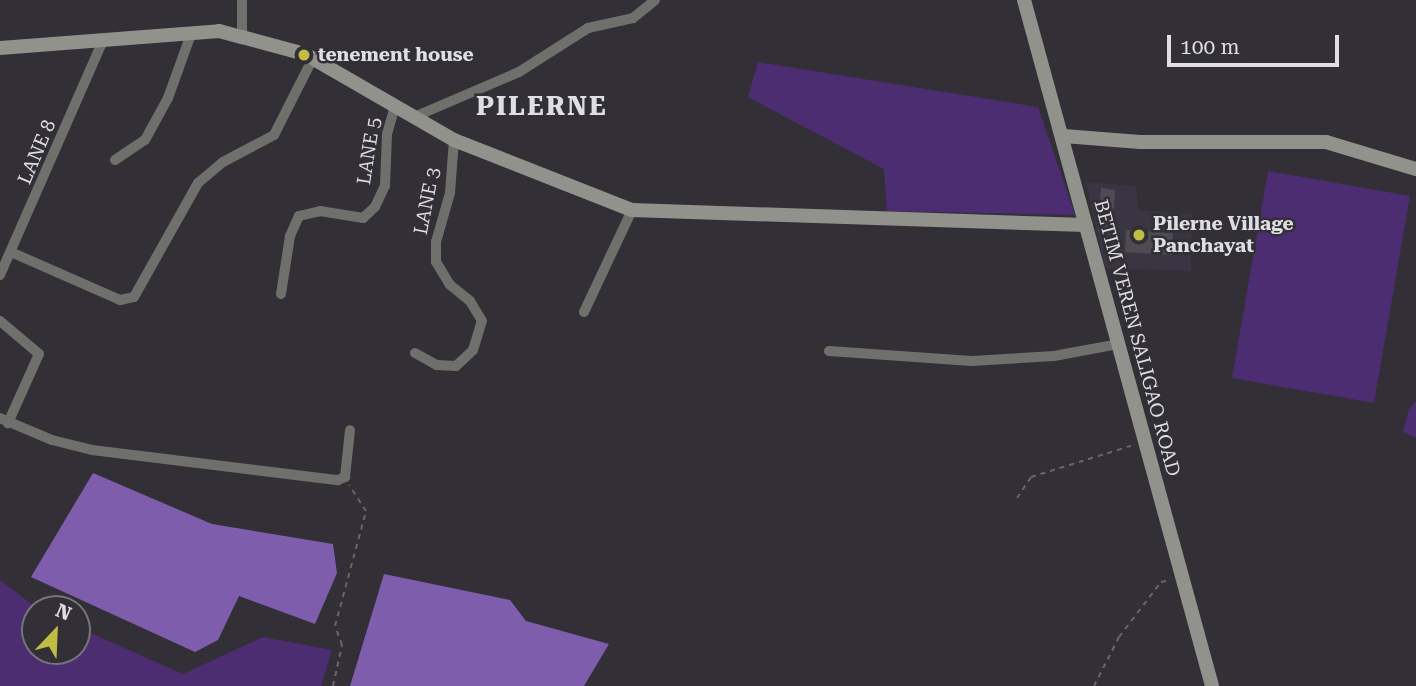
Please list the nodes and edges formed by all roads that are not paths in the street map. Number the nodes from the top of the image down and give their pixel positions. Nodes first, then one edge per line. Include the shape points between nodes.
1 (242, 0) edge
2 (655, 0) edge
3 (1024, 0) edge
4 (191, 34) junction
5 (242, 37) junction
6 (103, 40) junction
7 (0, 48) edge
8 (313, 58) junction
9 (395, 106) junction
10 (414, 117) junction
11 (1064, 136) junction
12 (454, 140) junction
13 (115, 160) dead end
14 (1416, 169) edge
15 (632, 210) junction
16 (1086, 225) junction
17 (13, 253) junction
18 (0, 275) edge
19 (281, 294) dead end
20 (584, 312) dead end
21 (0, 321) edge
22 (1118, 344) junction
23 (829, 351) dead end
24 (415, 353) dead end
25 (4, 420) edge
26 (350, 430) dead end
27 (1212, 686) edge

1 - 5 street
2 - 10 street via 633,19 588,28 519,72
3 - 11 main road, BETIM VEREN SALIGAO ROAD
4 - 5 main road via 219,32
4 - 6 main road
4 - 13 street via 168,98 145,140
5 - 8 main road
6 - 7 main road
6 - 17 street, LANE 8
8 - 9 main road
8 - 17 street via 274,135 223,162 198,183 134,297 120,299
9 - 10 main road
9 - 19 street, LANE 5 via 387,134 386,178 375,207 363,218 320,211 299,216 290,236
10 - 12 main road
11 - 14 main road via 1140,142 1326,142
11 - 16 main road, BETIM VEREN SALIGAO ROAD
12 - 15 main road
12 - 24 street, LANE 3 via 450,193 436,242 436,262 482,321 472,350 456,366 437,365
15 - 16 main road
15 - 20 street
16 - 22 main road, BETIM VEREN SALIGAO ROAD
17 - 18 street, LANE 8
21 - 25 street via 39,354
22 - 23 street via 1054,356 972,361
22 - 27 main road, BETIM VEREN SALIGAO ROAD
25 - 26 street via 92,450 343,480

